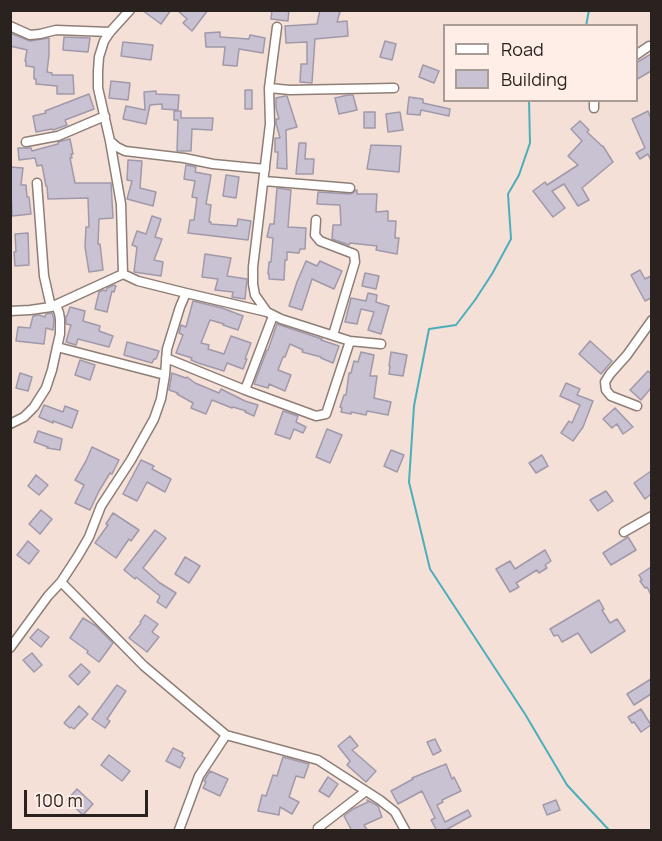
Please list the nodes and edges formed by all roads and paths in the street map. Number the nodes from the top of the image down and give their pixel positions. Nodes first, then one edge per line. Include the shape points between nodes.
1 (130, 10) edge
2 (10, 26) edge
3 (277, 27) dead end
4 (110, 32) junction
5 (651, 46) edge
6 (638, 54) edge
7 (269, 88) junction
8 (394, 88) dead end
9 (105, 116) junction
10 (110, 141) junction
11 (26, 142) dead end
12 (266, 169) junction
13 (264, 181) junction
14 (37, 183) dead end
15 (350, 188) dead end
16 (316, 220) dead end
17 (123, 274) junction
18 (186, 293) junction
19 (53, 306) junction
20 (10, 311) edge
21 (270, 314) junction
22 (651, 320) edge
23 (333, 335) junction
24 (350, 341) junction
25 (381, 344) dead end
26 (57, 347) junction
27 (166, 358) junction
28 (165, 375) junction
29 (245, 390) junction
30 (637, 406) dead end
31 (10, 424) edge
32 (651, 516) edge
33 (624, 532) dead end
34 (61, 582) junction
35 (10, 648) edge
36 (226, 735) junction
37 (366, 791) junction
38 (179, 831) edge
39 (320, 831) edge
40 (405, 831) edge

1 - 4 street
2 - 4 street via 30,35 56,30
3 - 7 street
4 - 9 street via 99,57 98,71
5 - 6 street
7 - 8 street
7 - 12 street
9 - 10 street
9 - 11 street via 58,136
10 - 12 street via 125,151
10 - 17 street via 121,204
12 - 13 street
13 - 15 street
13 - 21 street via 253,284 255,295
14 - 19 street via 44,276
16 - 23 street via 315,235 320,241 354,254
17 - 18 street
17 - 19 street
18 - 21 street
18 - 27 street
19 - 20 street
19 - 26 street via 60,319
21 - 23 street
21 - 29 street
22 - 30 street via 605,381 611,396
23 - 24 street
24 - 25 street
24 - 29 street via 326,414 316,416
26 - 28 street
26 - 31 street via 46,388 34,407
27 - 28 street
27 - 29 street
28 - 34 street via 154,419
32 - 33 street
34 - 35 street
34 - 36 street via 144,666
36 - 37 street via 318,760
36 - 38 street via 199,776
37 - 39 street via 318,828
37 - 40 street via 395,812

